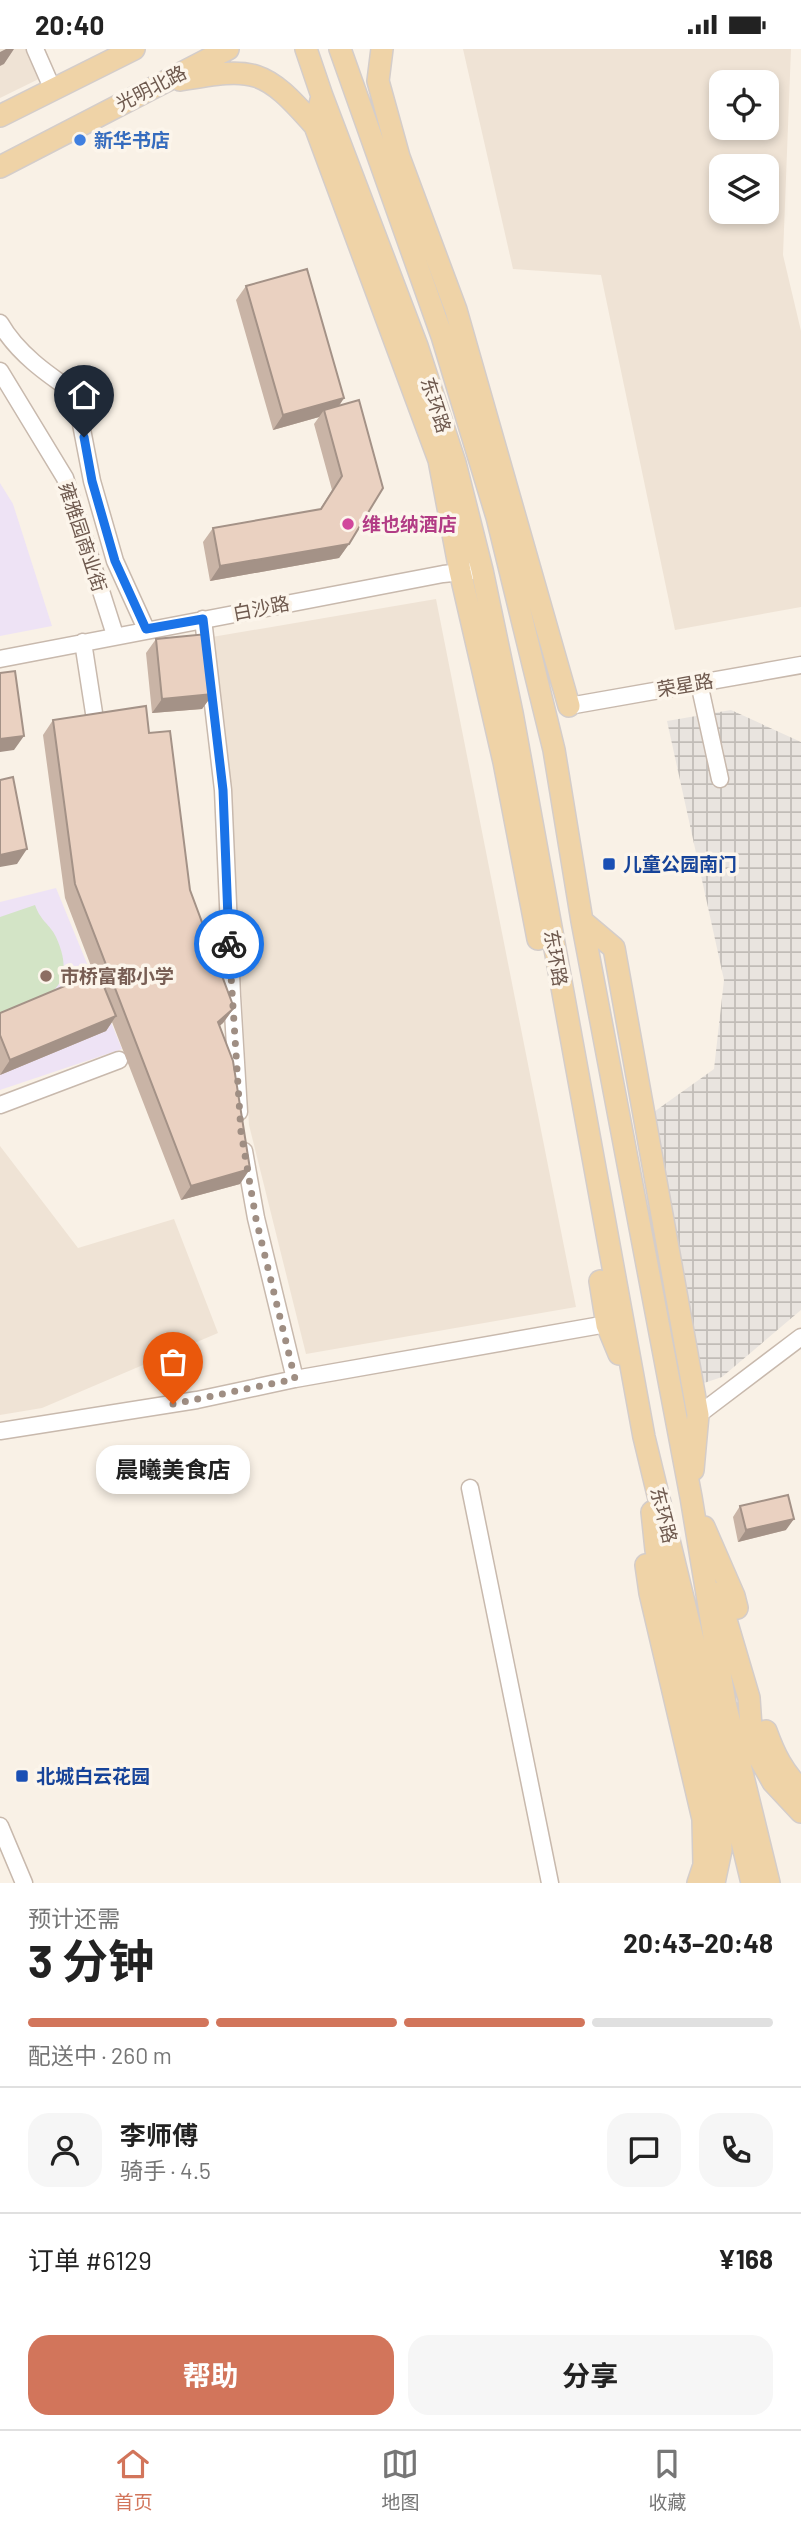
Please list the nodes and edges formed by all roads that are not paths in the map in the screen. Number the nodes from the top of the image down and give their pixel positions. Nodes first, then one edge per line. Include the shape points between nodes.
1 (35, 49) edge
2 (134, 49) edge
3 (228, 49) edge
4 (306, 49) edge
5 (340, 49) edge
6 (382, 49) edge
7 (157, 84) junction
8 (53, 90) junction
9 (322, 96) junction
10 (0, 116) edge
11 (315, 126) junction
12 (397, 150) junction
13 (0, 167) edge
14 (408, 243) junction
15 (0, 323) edge
16 (0, 371) edge
17 (482, 570) junction
18 (460, 571) junction
19 (203, 619) junction
20 (146, 629) junction
21 (115, 635) junction
22 (83, 642) junction
23 (530, 652) junction
24 (0, 659) edge
25 (801, 665) edge
26 (699, 683) junction
27 (569, 706) junction
28 (544, 709) junction
29 (94, 713) edge
30 (512, 713) junction
31 (504, 762) junction
32 (720, 779) dead end
33 (563, 803) junction
34 (529, 806) junction
35 (582, 921) junction
36 (119, 1060) dead end
37 (0, 1105) edge
38 (614, 1323) junction
39 (801, 1337) edge
40 (295, 1379) junction
41 (698, 1415) junction
42 (0, 1431) edge
43 (644, 1437) junction
44 (470, 1488) dead end
45 (691, 1497) junction
46 (651, 1503) junction
47 (800, 1805) edge
48 (0, 1826) edge
49 (24, 1883) edge
50 (550, 1883) edge
51 (698, 1883) edge
52 (714, 1883) edge
53 (751, 1883) edge
54 (769, 1883) edge

1 - 8 street
2 - 8 main road
3 - 7 main road, 光明北路
4 - 9 main road, 东环路
5 - 14 main road, 东环路
6 - 12 main road via 378,81
7 - 11 main road via 247,73 279,88
7 - 13 main road, 光明北路
8 - 10 main road
9 - 11 main road
9 - 17 main road, 东环路 via 417,346
11 - 18 main road via 439,460
12 - 14 main road
12 - 27 main road via 456,310
14 - 23 main road, 东环路 via 442,336 497,517
15 - 20 street, 雍雅园商业街 via 41,369 75,393 92,481 115,561
16 - 21 street, 雍雅园商业街 via 65,478
17 - 18 street, 白沙路
17 - 30 main road, 东环路
18 - 19 street, 白沙路
18 - 31 main road
19 - 20 street, 白沙路
19 - 40 street via 223,790 241,1132 256,1219
20 - 21 street, 白沙路
21 - 22 street, 白沙路
22 - 24 street, 白沙路
22 - 29 street
23 - 27 main road
23 - 28 main road, 东环路
25 - 26 street, 荣星路
26 - 27 street, 荣星路
26 - 32 street
27 - 28 main road
28 - 30 main road
28 - 33 main road, 东环路
30 - 31 main road
30 - 34 main road, 东环路
31 - 38 main road
33 - 34 main road
33 - 35 main road, 东环路
34 - 38 main road, 东环路
35 - 41 main road via 614,947
35 - 45 main road, 东环路
36 - 37 street
38 - 40 street
38 - 43 main road, 东环路 via 613,1343 633,1378
39 - 41 street
40 - 42 street via 197,1400
41 - 45 main road
43 - 46 main road
43 - 53 main road, 东环路
44 - 50 street
45 - 47 main road via 734,1596 764,1725
45 - 47 main road via 749,1698 760,1759 773,1782
45 - 54 main road, 东环路 via 725,1703
46 - 51 main road via 646,1567 703,1819 704,1865
46 - 52 main road via 665,1594 721,1822
48 - 49 street

